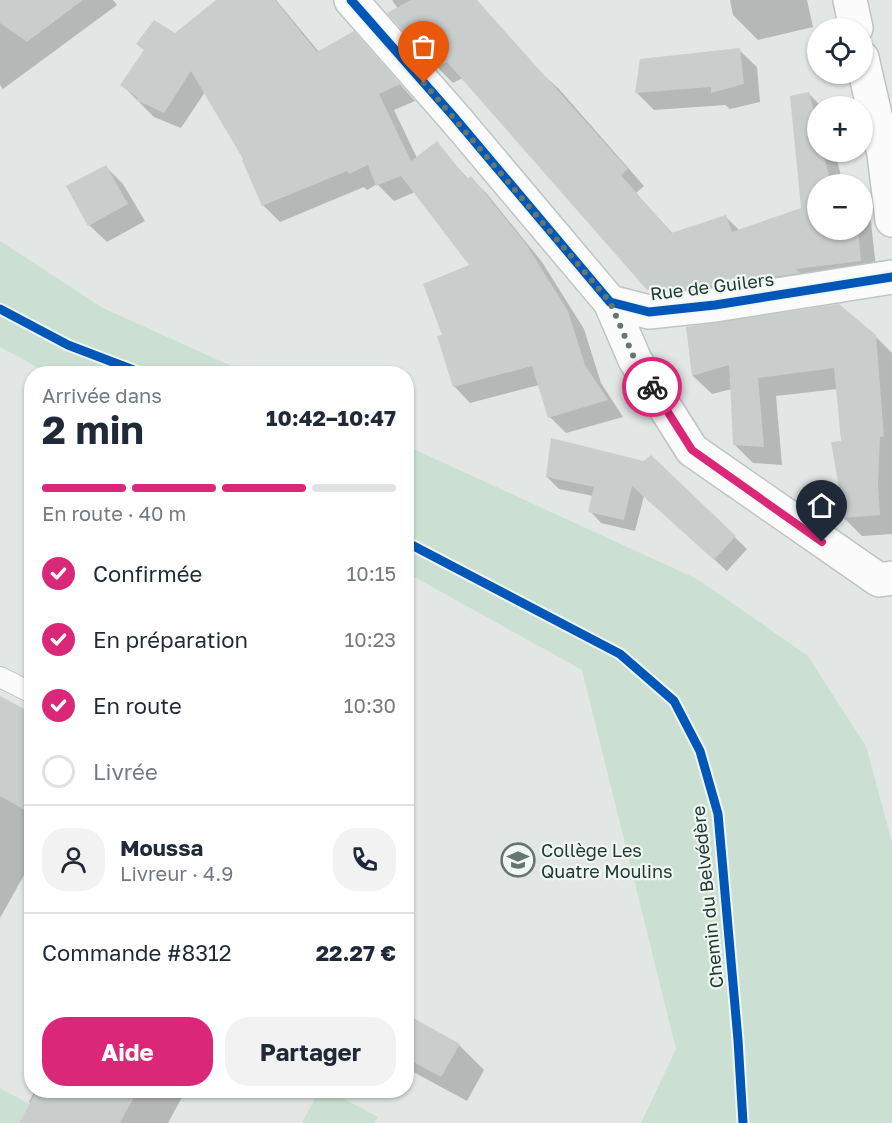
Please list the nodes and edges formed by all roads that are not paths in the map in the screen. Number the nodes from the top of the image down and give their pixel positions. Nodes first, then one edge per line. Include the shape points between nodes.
1 (351, 0) edge
2 (850, 0) edge
3 (854, 18) edge
4 (868, 84) edge
5 (892, 220) edge
6 (892, 277) edge
7 (610, 302) junction
8 (892, 578) edge
9 (0, 677) edge
10 (24, 689) edge

1 - 7 street
2 - 3 street
4 - 5 street via 884,154
6 - 7 street, Rue de Guilers via 649,312
7 - 8 street via 635,360 692,450 879,580
9 - 10 lane

